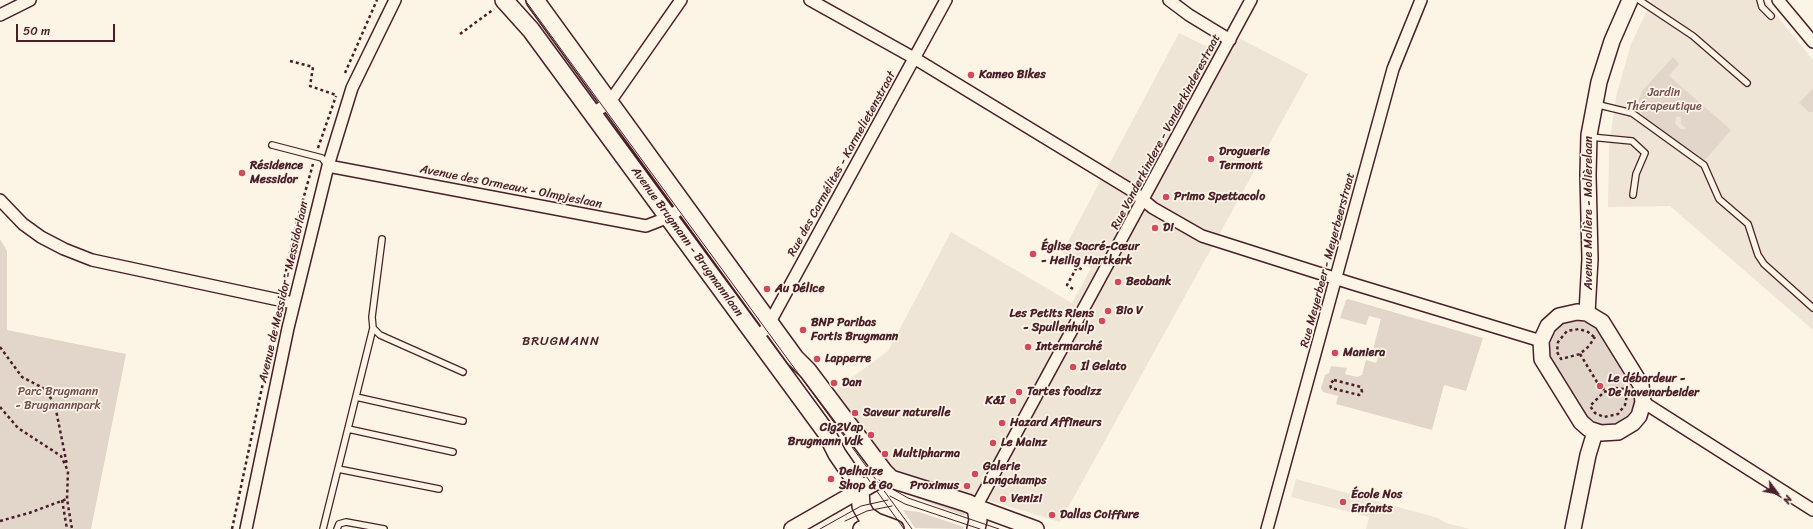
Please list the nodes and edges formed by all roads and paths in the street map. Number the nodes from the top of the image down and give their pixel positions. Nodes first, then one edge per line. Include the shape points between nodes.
1 (30, 0) edge
2 (395, 0) edge
3 (535, 0) edge
4 (681, 0) edge
5 (810, 0) edge
6 (946, 0) edge
7 (1169, 0) edge
8 (1252, 0) edge
9 (1421, 0) edge
10 (1630, 0) edge
11 (1639, 0) edge
12 (1760, 0) edge
13 (1778, 0) edge
14 (499, 4) edge
15 (0, 15) edge
16 (1771, 16) dead end
17 (460, 34) dead end
18 (1230, 40) junction
19 (1813, 42) edge
20 (914, 58) junction
21 (290, 61) dead end
22 (1747, 83) dead end
23 (336, 95) dead end
24 (610, 103) junction
25 (1595, 104) junction
26 (593, 114) junction
27 (1589, 137) junction
28 (272, 145) dead end
29 (328, 166) junction
30 (1633, 195) dead end
31 (0, 200) edge
32 (1144, 200) junction
33 (684, 206) junction
34 (668, 217) junction
35 (382, 239) dead end
36 (1083, 270) dead end
37 (1336, 279) junction
38 (1073, 288) dead end
39 (293, 302) junction
40 (1813, 308) edge
41 (278, 312) dead end
42 (1587, 313) junction
43 (770, 322) junction
44 (373, 328) junction
45 (757, 337) junction
46 (1541, 341) junction
47 (0, 347) edge
48 (1580, 354) junction
49 (463, 372) dead end
50 (1334, 380) joint
51 (1604, 392) junction
52 (356, 397) junction
53 (1643, 402) junction
54 (0, 407) edge
55 (463, 421) dead end
56 (348, 429) junction
57 (1595, 432) junction
58 (453, 452) dead end
59 (338, 468) junction
60 (68, 471) junction
61 (892, 479) junction
62 (439, 489) dead end
63 (860, 490) junction
64 (67, 499) junction
65 (62, 500) junction
66 (976, 507) junction
67 (1813, 510) edge
68 (0, 521) edge
69 (868, 526) edge
70 (67, 529) edge
71 (72, 529) edge
72 (232, 529) edge
73 (246, 529) edge
74 (323, 529) edge
75 (337, 529) edge
76 (384, 529) edge
77 (792, 529) edge
78 (894, 529) edge
79 (976, 529) edge
80 (1036, 529) edge
81 (1267, 529) edge
82 (1573, 529) edge

1 - 15 street
2 - 29 street, Avenue de Messidor - Messidorlaan via 352,88
3 - 24 main road, Avenue Brugmann - Brugmannlaan
4 - 24 street
5 - 20 street
6 - 20 street, Rue des Carmélites - Karmelietenstraat
7 - 18 street
8 - 18 street, Rue Vanderkindere - Vanderkinderestraat
9 - 37 street, Rue Meyerbeer - Meyerbeerstraat via 1393,69
10 - 25 street, Avenue Molière - Molièrelaan via 1612,41
11 - 22 lane via 1693,36
12 - 16 lane via 1762,7
13 - 19 street
14 - 17 path
14 - 26 main road, Avenue Brugmann - Brugmannlaan via 531,30
18 - 32 street, Rue Vanderkindere - Vanderkinderestraat
20 - 32 street
20 - 43 street, Rue des Carmélites - Karmelietenstraat
21 - 23 path via 313,67 310,86
24 - 26 street
24 - 33 main road, Avenue Brugmann - Brugmannlaan
25 - 27 street, Avenue Molière - Molièrelaan
25 - 40 lane via 1632,112 1704,165 1719,199 1748,224 1758,255 1764,264
26 - 34 main road, Avenue Brugmann - Brugmannlaan
27 - 30 lane via 1632,141 1645,153 1636,174
27 - 42 street, Avenue Molière - Molièrelaan via 1590,260
28 - 29 lane via 322,158
29 - 34 street, Avenue des Ormeaux - Olmpjeslaan via 646,226
29 - 39 street, Avenue de Messidor - Messidorlaan
31 - 39 street via 23,224 41,237 92,260
32 - 37 street via 1153,208 1202,236
32 - 66 street, Rue Vanderkindere - Vanderkinderestraat
33 - 34 street, Avenue des Ormeaux - Olmpjeslaan
33 - 43 main road, Avenue Brugmann - Brugmannlaan
34 - 45 main road, Avenue Brugmann - Brugmannlaan
35 - 44 lane via 372,317
36 - 38 path via 1077,267 1067,285
37 - 46 street
37 - 81 street, Rue Meyerbeer - Meyerbeerstraat
39 - 73 street, Avenue de Messidor - Messidorlaan
41 - 72 path
42 - 46 street via 1577,312 1559,316 1548,326
42 - 53 street via 1602,322 1608,330 1641,385
43 - 45 street, Rue des Carmélites - Karmelietenstraat
43 - 61 main road, Avenue Brugmann - Brugmannlaan via 795,358 808,371 884,472
44 - 49 lane via 380,335
44 - 52 lane
45 - 63 main road, Avenue Brugmann - Brugmannlaan via 826,432
46 - 57 street via 1541,354 1546,366 1581,422
47 - 60 path via 22,377 45,389 55,405
48 - 48 path via 1594,337 1579,329 1567,331 1558,342 1557,352 1561,359
48 - 51 path via 1597,382 1603,386
50 - 50 path via 1361,387 1362,392 1359,395 1331,388 1330,384
51 - 51 path via 1615,388 1624,389 1627,395 1625,405 1618,414 1604,417 1595,413 1590,406
52 - 55 lane
52 - 56 lane
53 - 57 street via 1639,416 1625,429 1610,434
53 - 67 street
54 - 60 path via 18,428 61,456
56 - 58 lane
56 - 59 lane
57 - 82 street
59 - 62 lane
59 - 74 lane
60 - 64 path
61 - 63 main road via 879,479
61 - 66 main road
63 - 69 main road via 864,512 870,519
63 - 77 street
64 - 65 path
64 - 71 path
65 - 68 path
65 - 70 path
66 - 79 main road
66 - 80 street
69 - 78 main road
75 - 76 lane via 339,524 346,522

